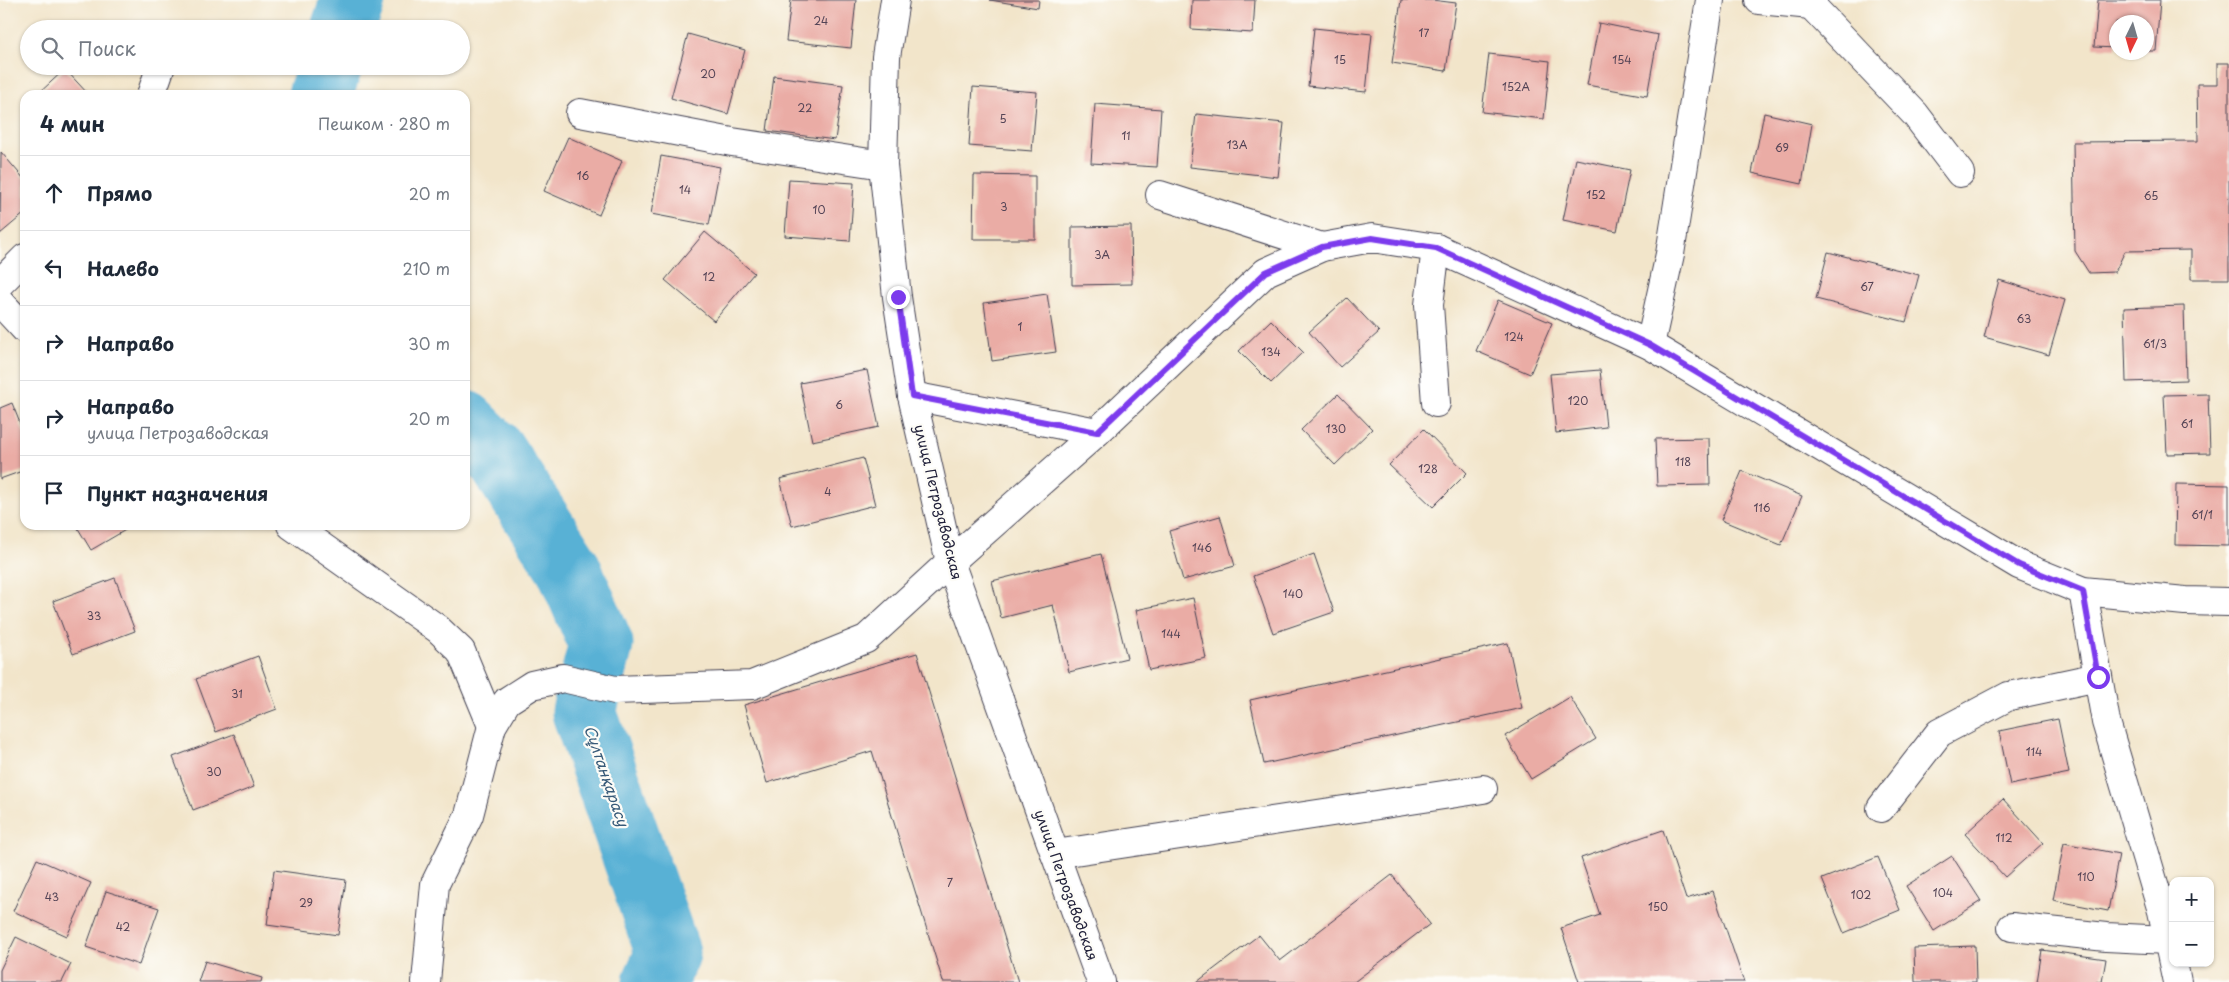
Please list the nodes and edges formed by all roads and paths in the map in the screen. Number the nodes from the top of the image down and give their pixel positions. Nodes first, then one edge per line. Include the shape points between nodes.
1 (895, 0) edge
2 (1710, 0) edge
3 (1759, 0) edge
4 (1812, 3) edge
5 (158, 75) edge
6 (153, 90) edge
7 (580, 113) dead end
8 (883, 165) junction
9 (1960, 173) dead end
10 (1160, 195) dead end
11 (1322, 247) junction
12 (1436, 248) junction
13 (20, 263) edge
14 (0, 283) edge
15 (0, 302) edge
16 (20, 324) edge
17 (1650, 345) junction
18 (912, 396) junction
19 (1436, 403) dead end
20 (1097, 432) junction
21 (298, 530) edge
22 (950, 562) junction
23 (2083, 591) junction
24 (2229, 602) edge
25 (2098, 677) junction
26 (492, 726) junction
27 (1483, 789) dead end
28 (1880, 808) dead end
29 (1055, 854) junction
30 (2012, 927) dead end
31 (2168, 940) junction
32 (426, 982) edge
33 (1101, 982) edge
34 (2177, 982) edge

1 - 8 street, улица Петрозаводская via 886,56
2 - 17 street via 1670,254
3 - 4 street
4 - 9 street via 1915,114
5 - 6 street
7 - 8 street via 732,142
8 - 18 street, улица Петрозаводская
10 - 11 street
11 - 12 street via 1372,238
11 - 20 street via 1266,272
12 - 17 street
12 - 19 street via 1429,305
13 - 14 street
15 - 16 street
17 - 23 street via 2019,565
18 - 20 street
18 - 22 street, улица Петрозаводская
20 - 22 street
21 - 26 street via 438,629 461,651
22 - 26 street via 866,639 752,685 615,690 563,678 532,684 507,701
22 - 29 street, улица Петрозаводская
23 - 24 street
23 - 25 street
25 - 28 street via 2009,696 1939,733
25 - 31 street via 2106,722
26 - 32 street via 469,815 435,884
27 - 29 street
29 - 33 street, улица Петрозаводская
30 - 31 street
31 - 34 street

